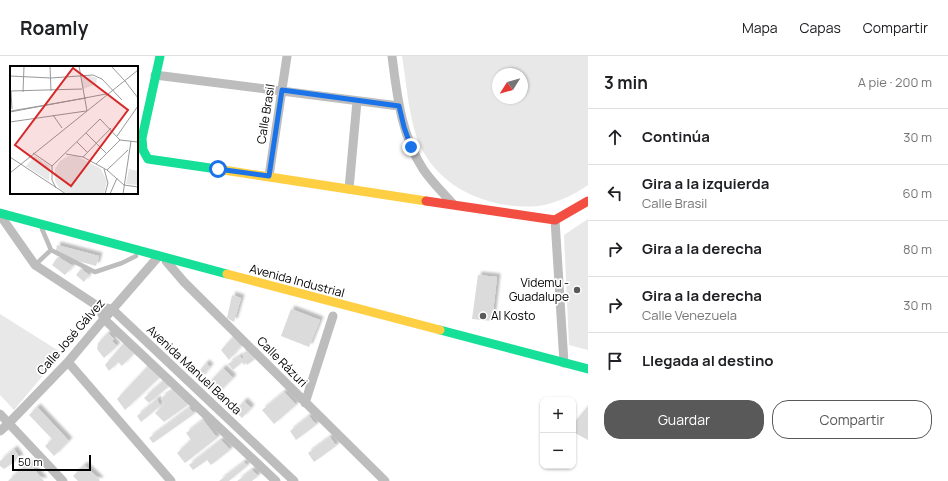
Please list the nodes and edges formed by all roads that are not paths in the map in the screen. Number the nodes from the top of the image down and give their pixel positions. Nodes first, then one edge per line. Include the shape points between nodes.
1 (160, 56) edge
2 (287, 56) edge
3 (392, 56) edge
4 (155, 75) junction
5 (282, 90) junction
6 (357, 101) junction
7 (399, 106) junction
8 (269, 176) junction
9 (350, 188) junction
10 (588, 201) edge
11 (453, 204) junction
12 (0, 214) edge
13 (555, 220) junction
14 (40, 224) junction
15 (51, 250) junction
16 (143, 252) junction
17 (161, 258) junction
18 (35, 265) junction
19 (99, 307) junction
20 (112, 309) junction
21 (333, 316) dead end
22 (104, 319) junction
23 (68, 362) junction
24 (564, 363) junction
25 (588, 369) edge
26 (305, 403) junction
27 (0, 414) edge
28 (8, 424) junction
29 (0, 431) edge
30 (269, 458) junction
31 (260, 466) junction
32 (63, 481) edge
33 (171, 481) edge
34 (276, 481) edge
35 (294, 481) edge
36 (385, 481) edge

1 - 4 main road
2 - 5 street, Calle Brasil
3 - 7 street
4 - 5 street
4 - 8 main road via 142,138 143,150 148,159
5 - 6 street
5 - 8 street, Calle Brasil
6 - 7 street
6 - 9 street
7 - 11 street via 411,147 424,170
8 - 9 main road
9 - 11 main road
10 - 13 main road
11 - 13 main road
12 - 14 main road, Avenida Industrial
12 - 18 street
13 - 24 street
14 - 15 lane
14 - 16 main road, Avenida Industrial
15 - 16 lane via 95,272 122,263
15 - 18 lane
16 - 17 main road, Avenida Industrial
17 - 20 street, Calle José Gálvez
17 - 24 main road, Avenida Industrial
17 - 26 street, Calle Rázuri
18 - 19 street
19 - 20 street
19 - 22 street, Avenida Manuel Banda
20 - 22 street, Calle José Gálvez
20 - 30 street, Avenida Manuel Banda
21 - 26 street
22 - 23 street, Calle José Gálvez
22 - 31 street, Avenida Manuel Banda
23 - 28 street, Calle José Gálvez
23 - 33 street
24 - 25 main road, Avenida Industrial
26 - 36 street, Calle Rázuri
27 - 28 street
28 - 29 street, Calle José Gálvez
28 - 32 street
30 - 31 street
30 - 35 street, Avenida Manuel Banda
31 - 34 street, Avenida Manuel Banda

